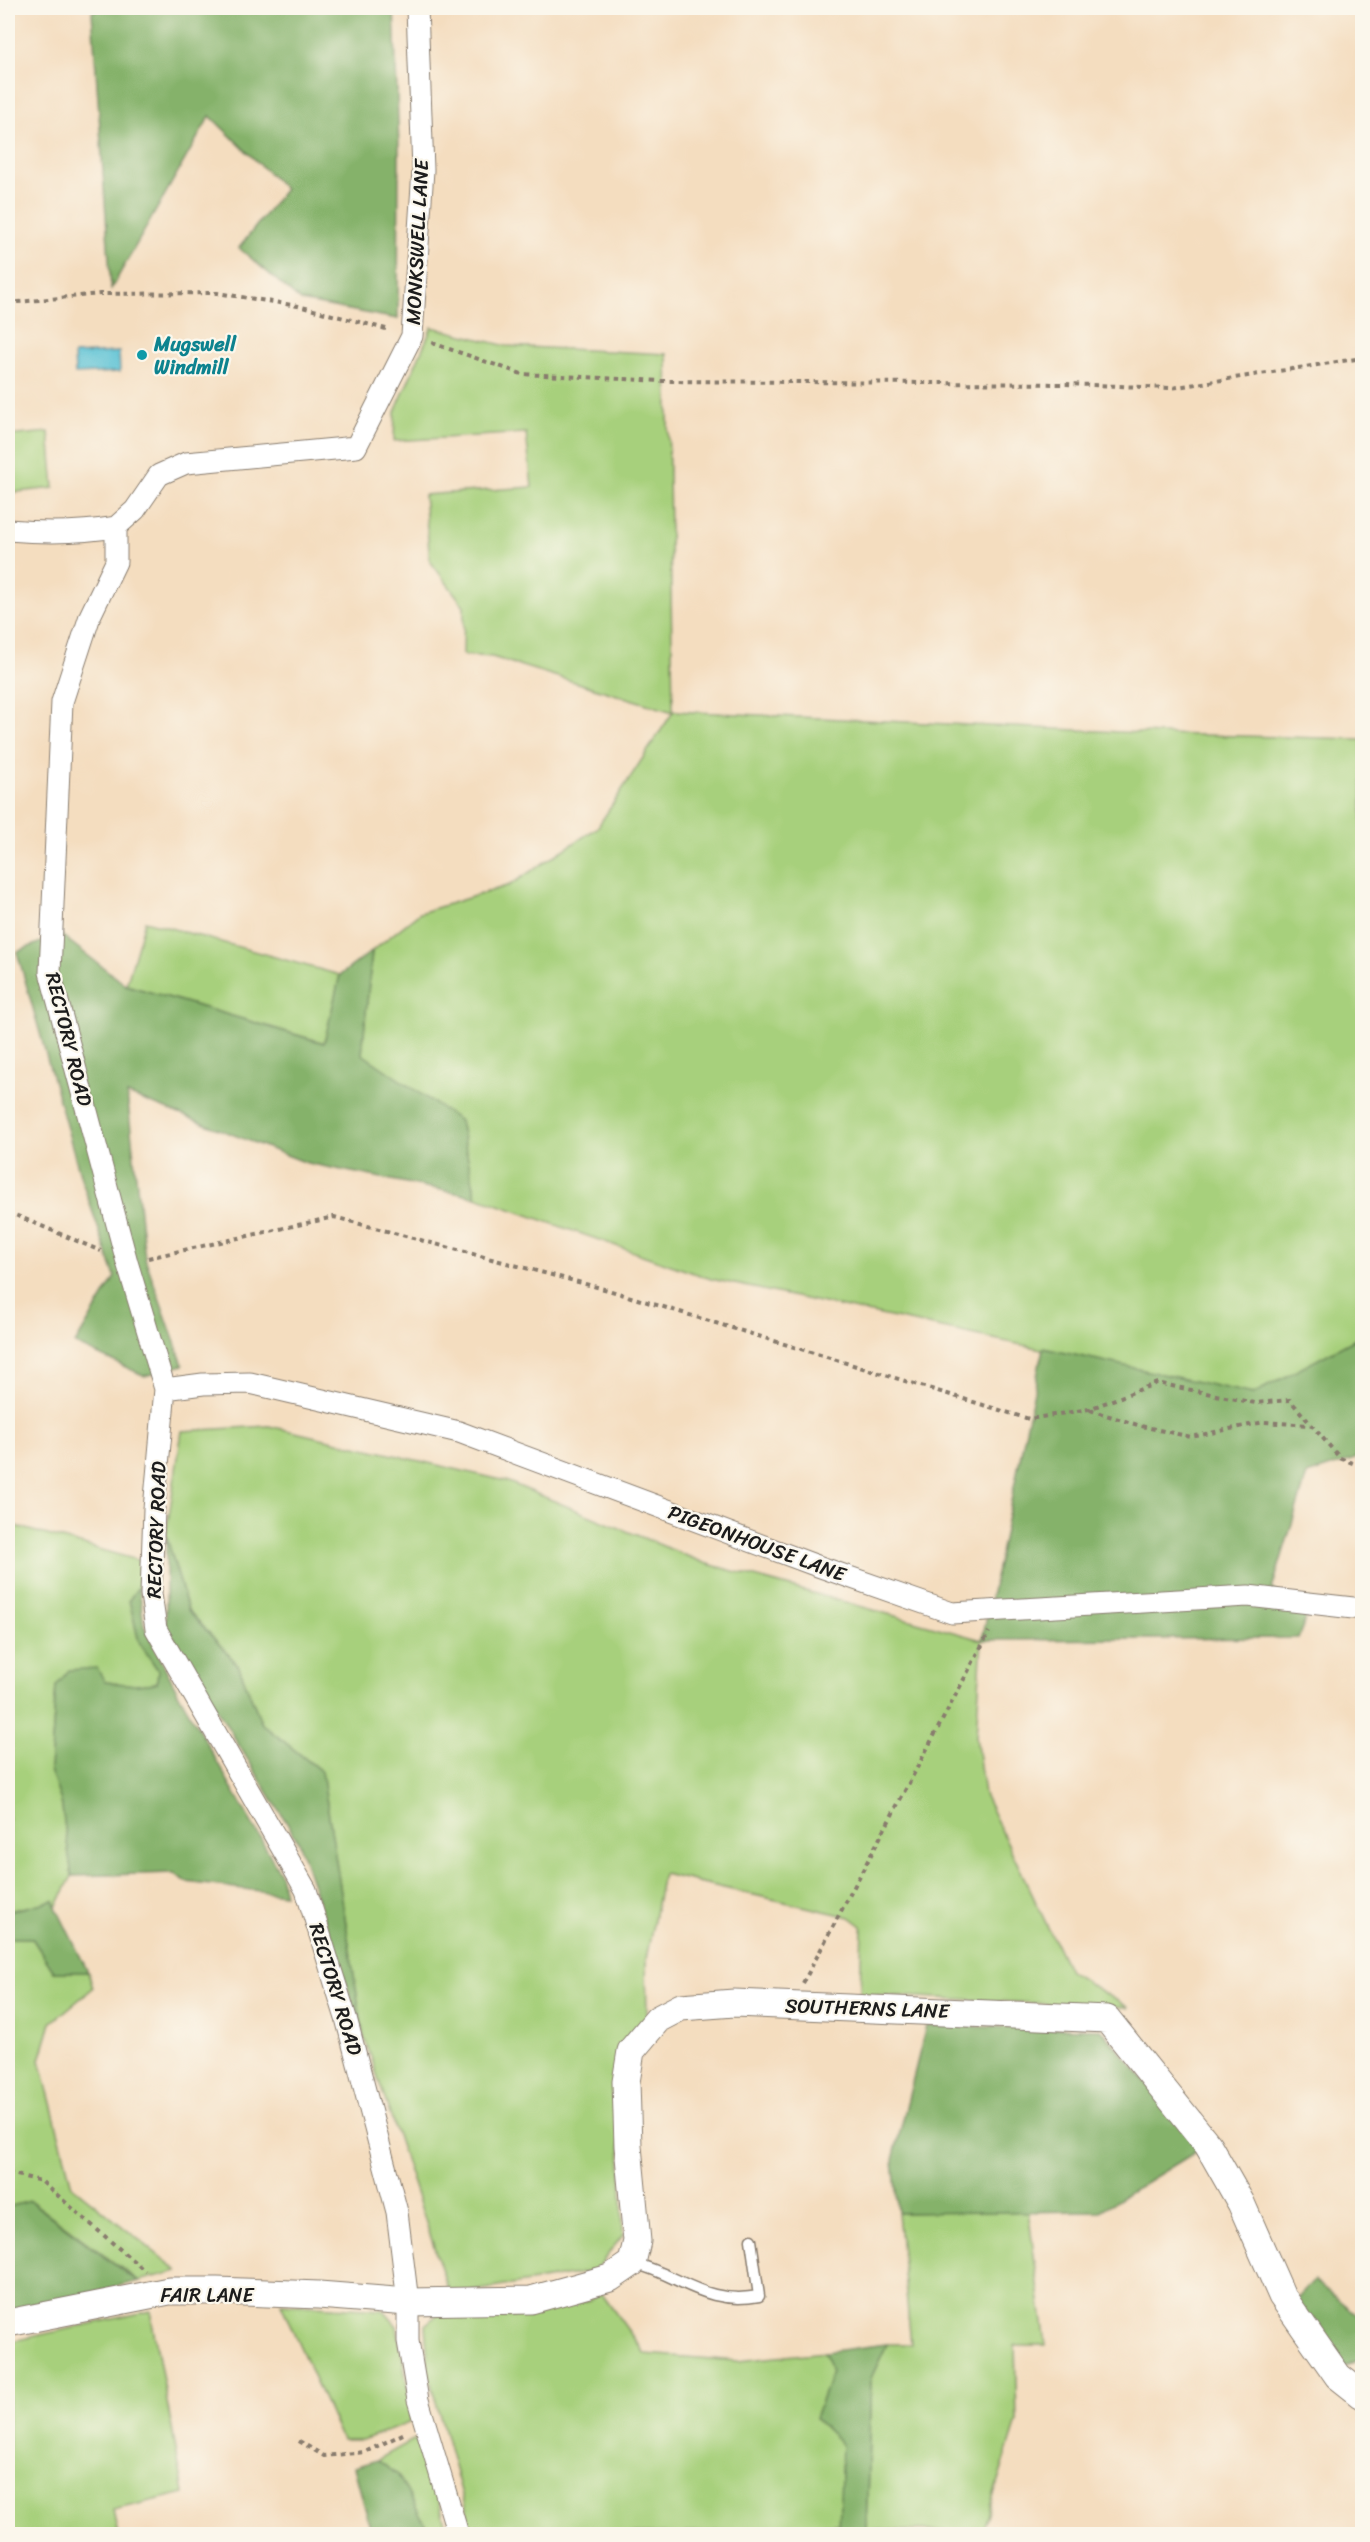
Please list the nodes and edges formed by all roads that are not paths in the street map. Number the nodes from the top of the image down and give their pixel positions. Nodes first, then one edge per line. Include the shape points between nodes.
1 (417, 8) edge
2 (116, 527) junction
3 (8, 530) edge
4 (165, 1389) junction
5 (1362, 1609) edge
6 (751, 2240) dead end
7 (632, 2263) junction
8 (408, 2302) junction
9 (8, 2323) edge
10 (1362, 2395) edge
11 (458, 2535) edge

1 - 2 street, MONKSWELL LANE via 423,170 412,336 356,447 186,463 159,475 135,510
2 - 3 street via 39,533
2 - 4 street, RECTORY ROAD via 116,562 90,616 62,702 50,972
4 - 5 street, PIGEONHOUSE LANE via 250,1383 459,1432 952,1614 1248,1596
4 - 8 street, RECTORY ROAD via 153,1520 151,1594 156,1629 306,1890 386,2166 402,2242
6 - 7 lane via 759,2296 738,2300 703,2293
7 - 8 street via 610,2278 531,2300
7 - 10 street, SOUTHERNS LANE via 637,2241 626,2082 631,2051 658,2019 681,2007 734,2003 1107,2019 1208,2145 1241,2203 1282,2296 1338,2376
8 - 9 street, FAIR LANE via 169,2291
8 - 11 street, RECTORY ROAD via 408,2341 418,2400

